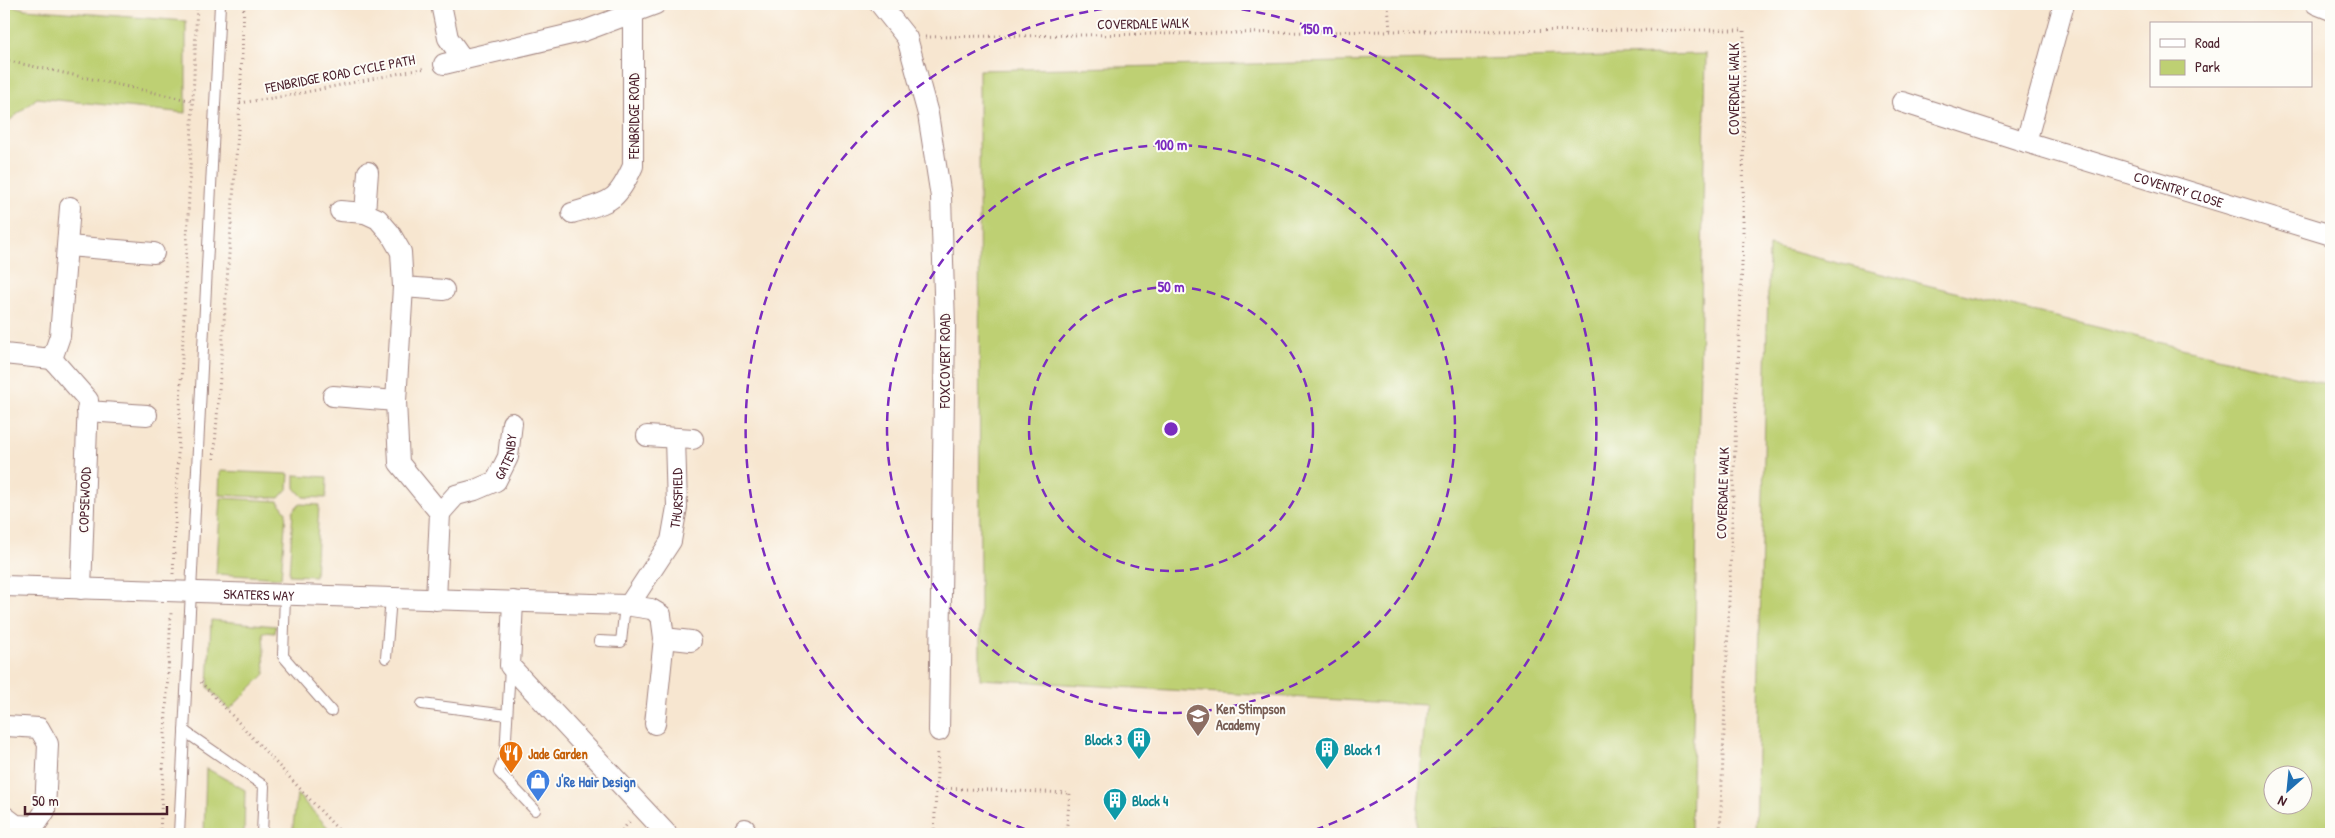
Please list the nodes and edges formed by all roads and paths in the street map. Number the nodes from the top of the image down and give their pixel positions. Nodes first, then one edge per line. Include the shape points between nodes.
1 (197, 4) edge
2 (220, 4) edge
3 (244, 4) edge
4 (441, 4) edge
5 (656, 4) edge
6 (880, 4) edge
7 (1388, 4) edge
8 (2064, 4) edge
9 (2316, 4) edge
10 (2331, 10) edge
11 (633, 13) junction
12 (1390, 31) junction
13 (908, 38) junction
14 (463, 59) junction
15 (4, 60) edge
16 (444, 64) joint
17 (193, 101) junction
18 (1902, 102) dead end
19 (240, 103) junction
20 (2026, 142) junction
21 (368, 172) dead end
22 (70, 207) dead end
23 (340, 211) dead end
24 (365, 213) junction
25 (572, 213) dead end
26 (2331, 235) edge
27 (68, 246) junction
28 (154, 253) dead end
29 (403, 287) junction
30 (444, 290) dead end
31 (4, 354) edge
32 (52, 359) junction
33 (332, 396) dead end
34 (396, 401) junction
35 (87, 411) junction
36 (147, 415) dead end
37 (512, 423) dead end
38 (647, 436) dead end
39 (214, 460) dead end
40 (440, 513) junction
41 (173, 577) dead end
42 (4, 586) edge
43 (81, 589) junction
44 (191, 592) junction
45 (285, 595) junction
46 (391, 598) junction
47 (436, 600) junction
48 (513, 601) junction
49 (626, 605) junction
50 (171, 613) dead end
51 (664, 638) junction
52 (599, 641) dead end
53 (691, 641) dead end
54 (386, 658) dead end
55 (510, 666) junction
56 (200, 681) dead end
57 (422, 704) dead end
58 (331, 711) dead end
59 (507, 714) junction
60 (655, 724) dead end
61 (4, 727) edge
62 (184, 731) junction
63 (939, 731) joint
64 (936, 788) junction
65 (535, 810) dead end
66 (4, 816) edge
67 (160, 834) edge
68 (179, 834) edge
69 (262, 834) edge
70 (342, 834) edge
71 (667, 834) edge
72 (934, 834) edge
73 (1066, 834) edge
74 (1720, 834) edge

1 - 17 path
2 - 44 lane
3 - 19 path
4 - 14 street via 448,38
5 - 11 street
6 - 13 street, FOXCOVERT ROAD
7 - 12 path
8 - 20 street
9 - 10 street
11 - 14 street via 584,31
11 - 25 street, FENBRIDGE ROAD via 633,166 617,196
12 - 13 path, COVERDALE WALK
12 - 74 path, COVERDALE WALK via 1744,30 1743,238
13 - 63 street, FOXCOVERT ROAD via 928,114 941,197 944,325
14 - 16 street
15 - 17 path
16 - 19 path, FENBRIDGE ROAD CYCLE PATH
17 - 41 path
18 - 20 street, COVENTRY CLOSE
19 - 39 path
20 - 26 street, COVENTRY CLOSE
21 - 24 street
22 - 27 street
23 - 24 street
24 - 29 street via 378,219 401,252
27 - 28 street
27 - 32 street via 60,336
29 - 30 street
29 - 34 street
31 - 32 street
32 - 35 street, COPSEWOOD via 88,400
33 - 34 street
34 - 40 street via 399,463
35 - 36 street
35 - 43 street, COPSEWOOD
37 - 40 street, GATENBY via 508,457 496,481 456,495
38 - 49 street, THURSFIELD via 684,439 677,507 671,541
40 - 47 street
42 - 43 street, SKATERS WAY
43 - 44 street, SKATERS WAY
44 - 45 street, SKATERS WAY
44 - 62 lane
45 - 46 street, SKATERS WAY
45 - 58 lane via 283,656
46 - 47 street, SKATERS WAY
46 - 54 lane
47 - 48 street, SKATERS WAY
48 - 49 street, SKATERS WAY
48 - 55 street
49 - 51 street, SKATERS WAY via 651,609 661,615
49 - 52 lane via 621,642
50 - 67 path
51 - 53 street
51 - 60 street
55 - 59 lane
55 - 71 street
56 - 70 path
57 - 59 lane
59 - 65 lane via 505,756 498,772
61 - 66 street via 39,728 48,744 45,812 35,826 16,825
62 - 68 lane
62 - 69 lane via 264,786
63 - 64 path
64 - 72 path
64 - 73 path via 1070,792

